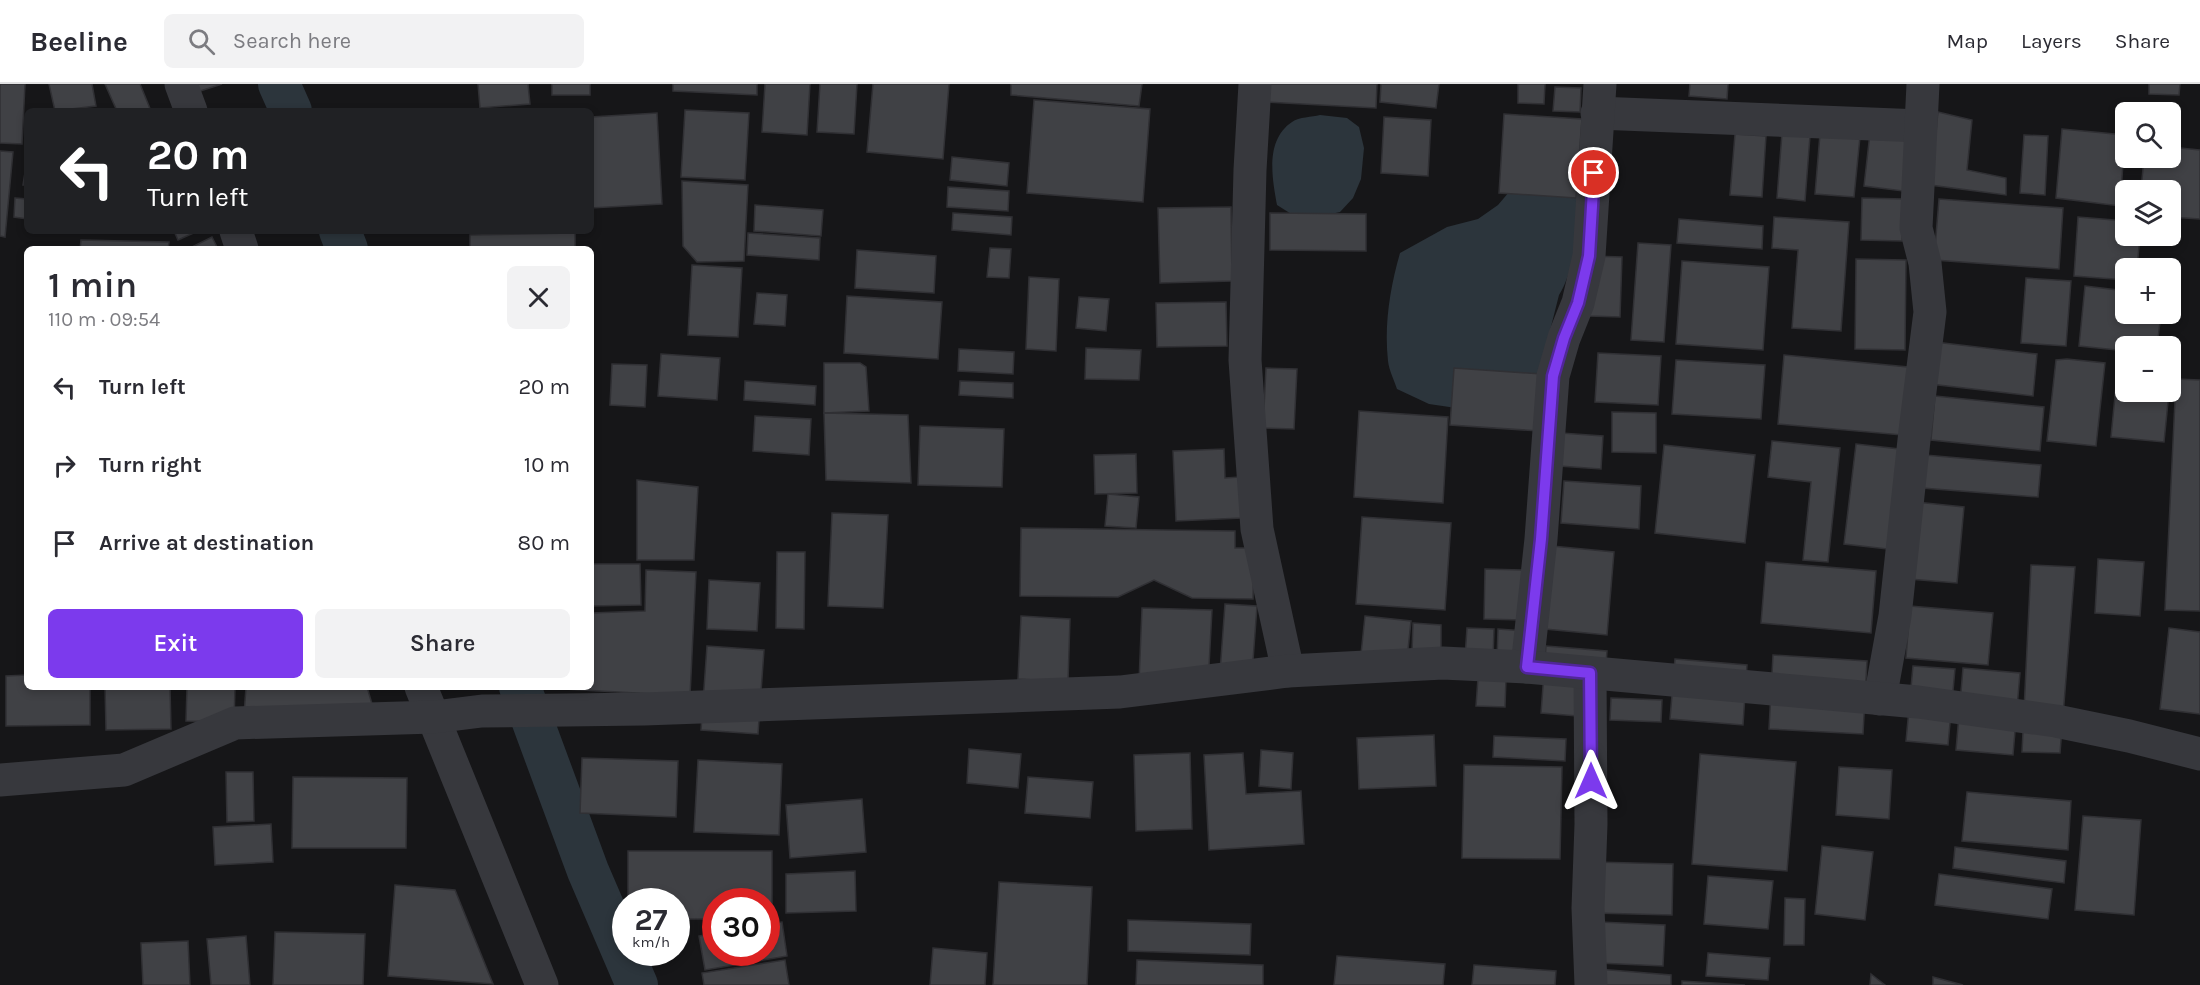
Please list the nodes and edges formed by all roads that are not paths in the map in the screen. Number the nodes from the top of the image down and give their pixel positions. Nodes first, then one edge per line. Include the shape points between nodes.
1 (181, 84) edge
2 (1256, 84) edge
3 (1923, 84) edge
4 (1598, 98) edge
5 (190, 108) edge
6 (1921, 126) junction
7 (1527, 667) junction
8 (1288, 671) junction
9 (1590, 673) junction
10 (422, 690) edge
11 (1880, 699) junction
12 (434, 717) junction
13 (2200, 754) edge
14 (0, 780) edge
15 (542, 985) edge
16 (1590, 985) edge

1 - 5 street
2 - 8 street via 1245,360 1257,529
3 - 6 street
4 - 6 street
4 - 7 street via 1589,256 1553,376
6 - 11 street via 1916,228 1925,263 1930,312 1895,616
7 - 8 street via 1443,663
7 - 9 street
8 - 12 street via 1120,692 595,711 482,711
9 - 11 street
9 - 16 street
10 - 12 street
11 - 13 street via 2056,721
12 - 14 street via 235,723 124,770
12 - 15 street

